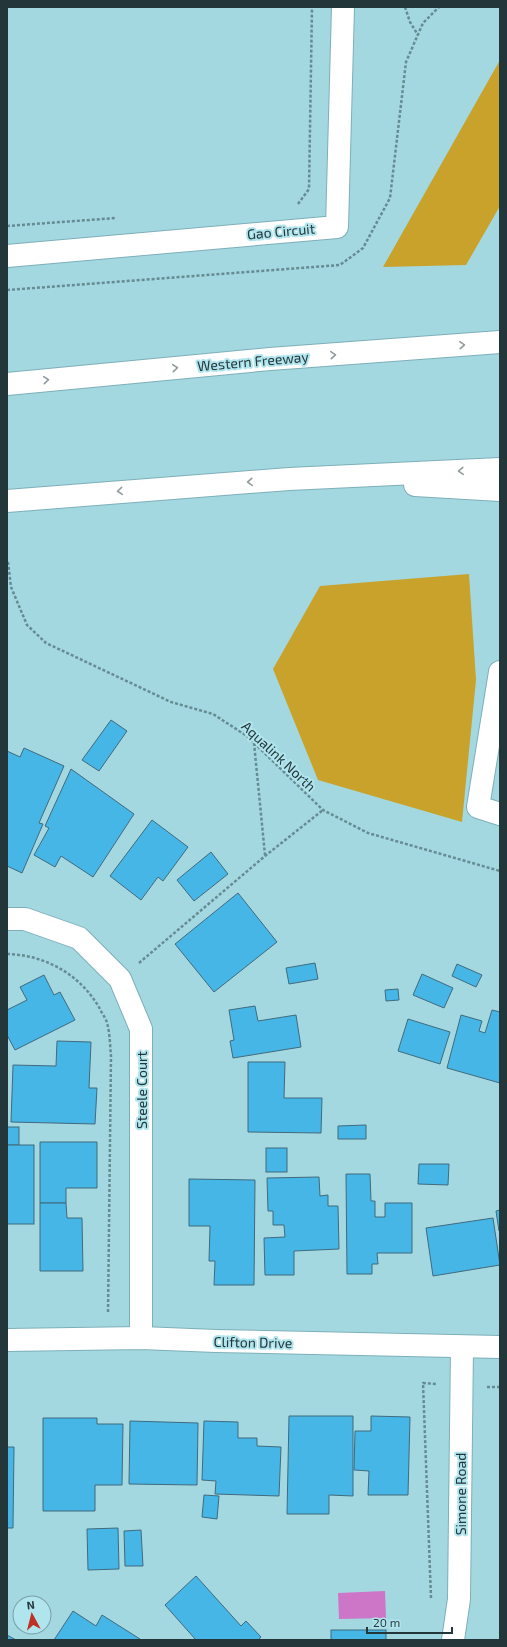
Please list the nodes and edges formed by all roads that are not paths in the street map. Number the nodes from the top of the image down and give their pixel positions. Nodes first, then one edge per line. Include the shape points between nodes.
1 (343, 7) edge
2 (7, 256) edge
3 (500, 342) edge
4 (7, 384) edge
5 (500, 469) edge
6 (289, 479) junction
7 (500, 490) edge
8 (7, 501) edge
9 (500, 672) edge
10 (500, 814) edge
11 (7, 919) edge
12 (140, 1338) junction
13 (7, 1340) edge
14 (462, 1347) junction
15 (500, 1347) edge
16 (453, 1640) edge

1 - 2 main road, Gao Circuit via 337,226
4 -> 3 main road, Western Freeway via 270,359
5 -> 6 main road
6 - 7 main road
6 -> 8 main road
9 - 10 main road via 478,807
11 - 12 main road, Steele Court via 25,919 79,938 120,979 141,1029
12 - 13 main road, Clifton Drive
12 - 14 main road, Clifton Drive
14 - 15 main road, Clifton Drive
14 - 16 main road, Simone Road via 459,1599

